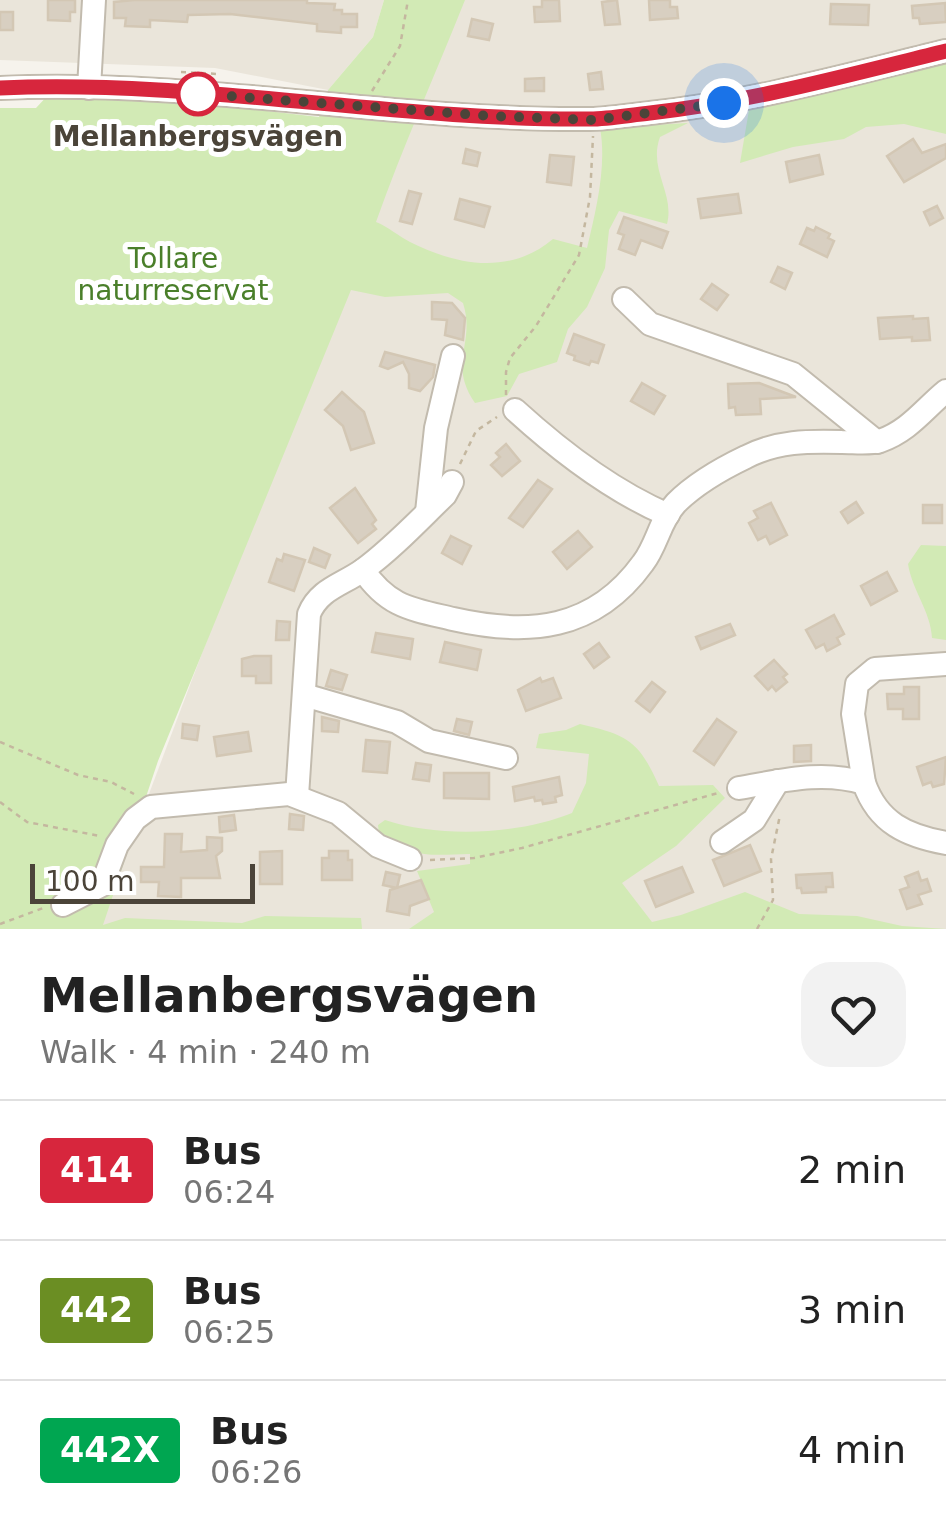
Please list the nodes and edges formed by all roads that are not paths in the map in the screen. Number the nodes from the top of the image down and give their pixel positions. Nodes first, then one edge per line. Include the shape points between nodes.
1 (94, 0) edge
2 (946, 51) edge
3 (0, 88) edge
4 (88, 88) junction
5 (624, 299) dead end
6 (452, 356) dead end
7 (946, 390) edge
8 (515, 410) road end
9 (877, 442) junction
10 (452, 482) road end
11 (426, 512) junction
12 (668, 515) junction
13 (363, 570) junction
14 (946, 664) edge
15 (304, 695) junction
16 (506, 758) dead end
17 (783, 780) junction
18 (864, 784) junction
19 (739, 788) road end
20 (298, 796) junction
21 (722, 842) dead end
22 (946, 844) edge
23 (410, 859) road end
24 (63, 905) road end

1 - 4 street
2 - 4 street via 724,103 594,120
3 - 4 street
5 - 9 street via 650,324 793,374
6 - 11 street
7 - 9 street via 914,422
8 - 12 street via 614,486
9 - 12 street via 768,448 704,482
10 - 11 street
11 - 13 street
12 - 13 street via 633,576 591,612 564,624 488,626 414,610 390,601
13 - 15 street via 312,606
14 - 18 street via 875,668 857,684 853,704
15 - 16 street via 397,722 429,742
15 - 20 street
17 - 18 street via 841,776
17 - 19 street
17 - 21 street via 754,820
18 - 22 street via 888,823
20 - 23 street via 338,812 378,846
20 - 24 street via 151,808 118,845 102,885

